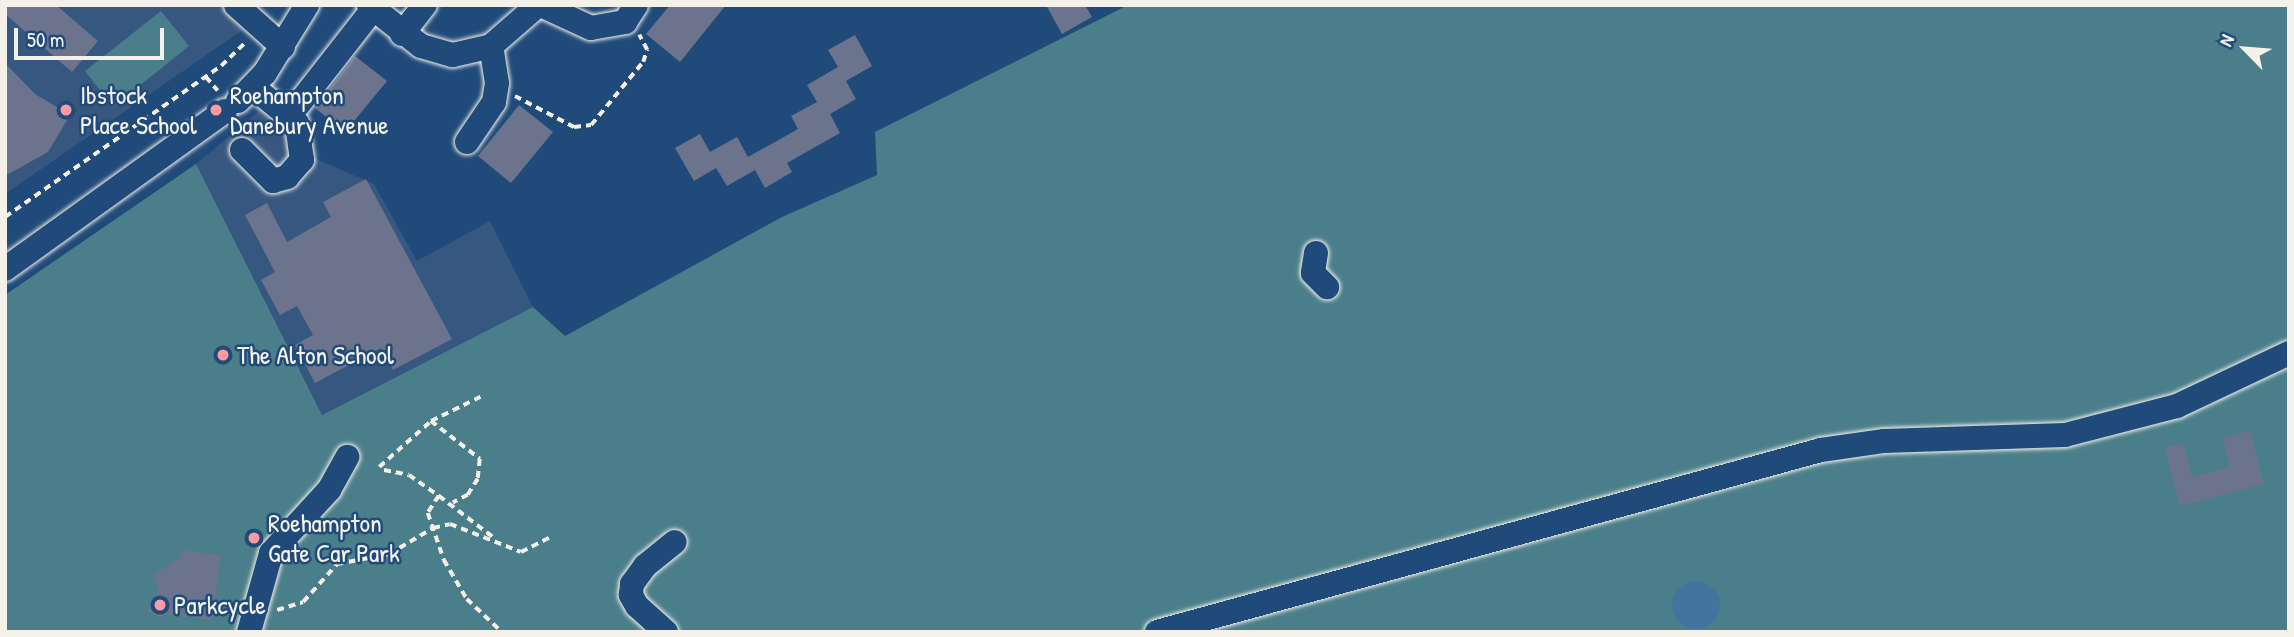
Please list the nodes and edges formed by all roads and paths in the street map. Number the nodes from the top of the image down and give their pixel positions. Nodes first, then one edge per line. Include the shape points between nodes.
1 (236, 5) edge
2 (307, 5) edge
3 (425, 5) edge
4 (540, 5) edge
5 (371, 7) edge
6 (631, 14) edge
7 (261, 27) junction
8 (402, 34) junction
9 (491, 46) junction
10 (283, 47) junction
11 (206, 76) junction
12 (496, 92) junction
13 (234, 99) junction
14 (298, 105) dead end
15 (467, 142) dead end
16 (242, 150) dead end
17 (5, 217) edge
18 (1316, 253) dead end
19 (5, 269) edge
20 (1327, 287) dead end
21 (2289, 353) edge
22 (484, 395) dead end
23 (431, 421) junction
24 (346, 457) dead end
25 (439, 496) junction
26 (453, 503) junction
27 (433, 528) junction
28 (550, 537) dead end
29 (493, 538) junction
30 (675, 542) dead end
31 (250, 626) edge
32 (502, 632) edge
33 (666, 632) edge
34 (1157, 632) edge

1 - 7 street
2 - 10 street
3 - 8 street
4 - 6 street via 591,28
4 - 9 street
5 - 8 street
5 - 14 street
6 - 12 path via 647,50 643,62 591,125 574,127 521,97
7 - 10 street
7 - 11 path
8 - 9 street via 421,46 453,55
9 - 12 street
10 - 13 street
11 - 13 path
11 - 17 path
12 - 15 street via 489,112
13 - 16 street via 297,123 302,160 287,177 273,181
13 - 19 street
18 - 20 street via 1313,273
21 - 34 street via 2177,406 2064,435 1884,441 1821,450
22 - 23 path
23 - 25 path via 381,469 408,475
23 - 26 path via 480,459 478,479 468,495
24 - 31 street via 329,490 271,553
25 - 26 path
25 - 27 path via 428,513
26 - 29 path
27 - 29 path via 450,524 472,536
27 - 31 path via 389,554 337,564 303,602
27 - 32 path via 467,599
28 - 29 path via 521,552
30 - 33 street via 645,566 632,584 637,606

